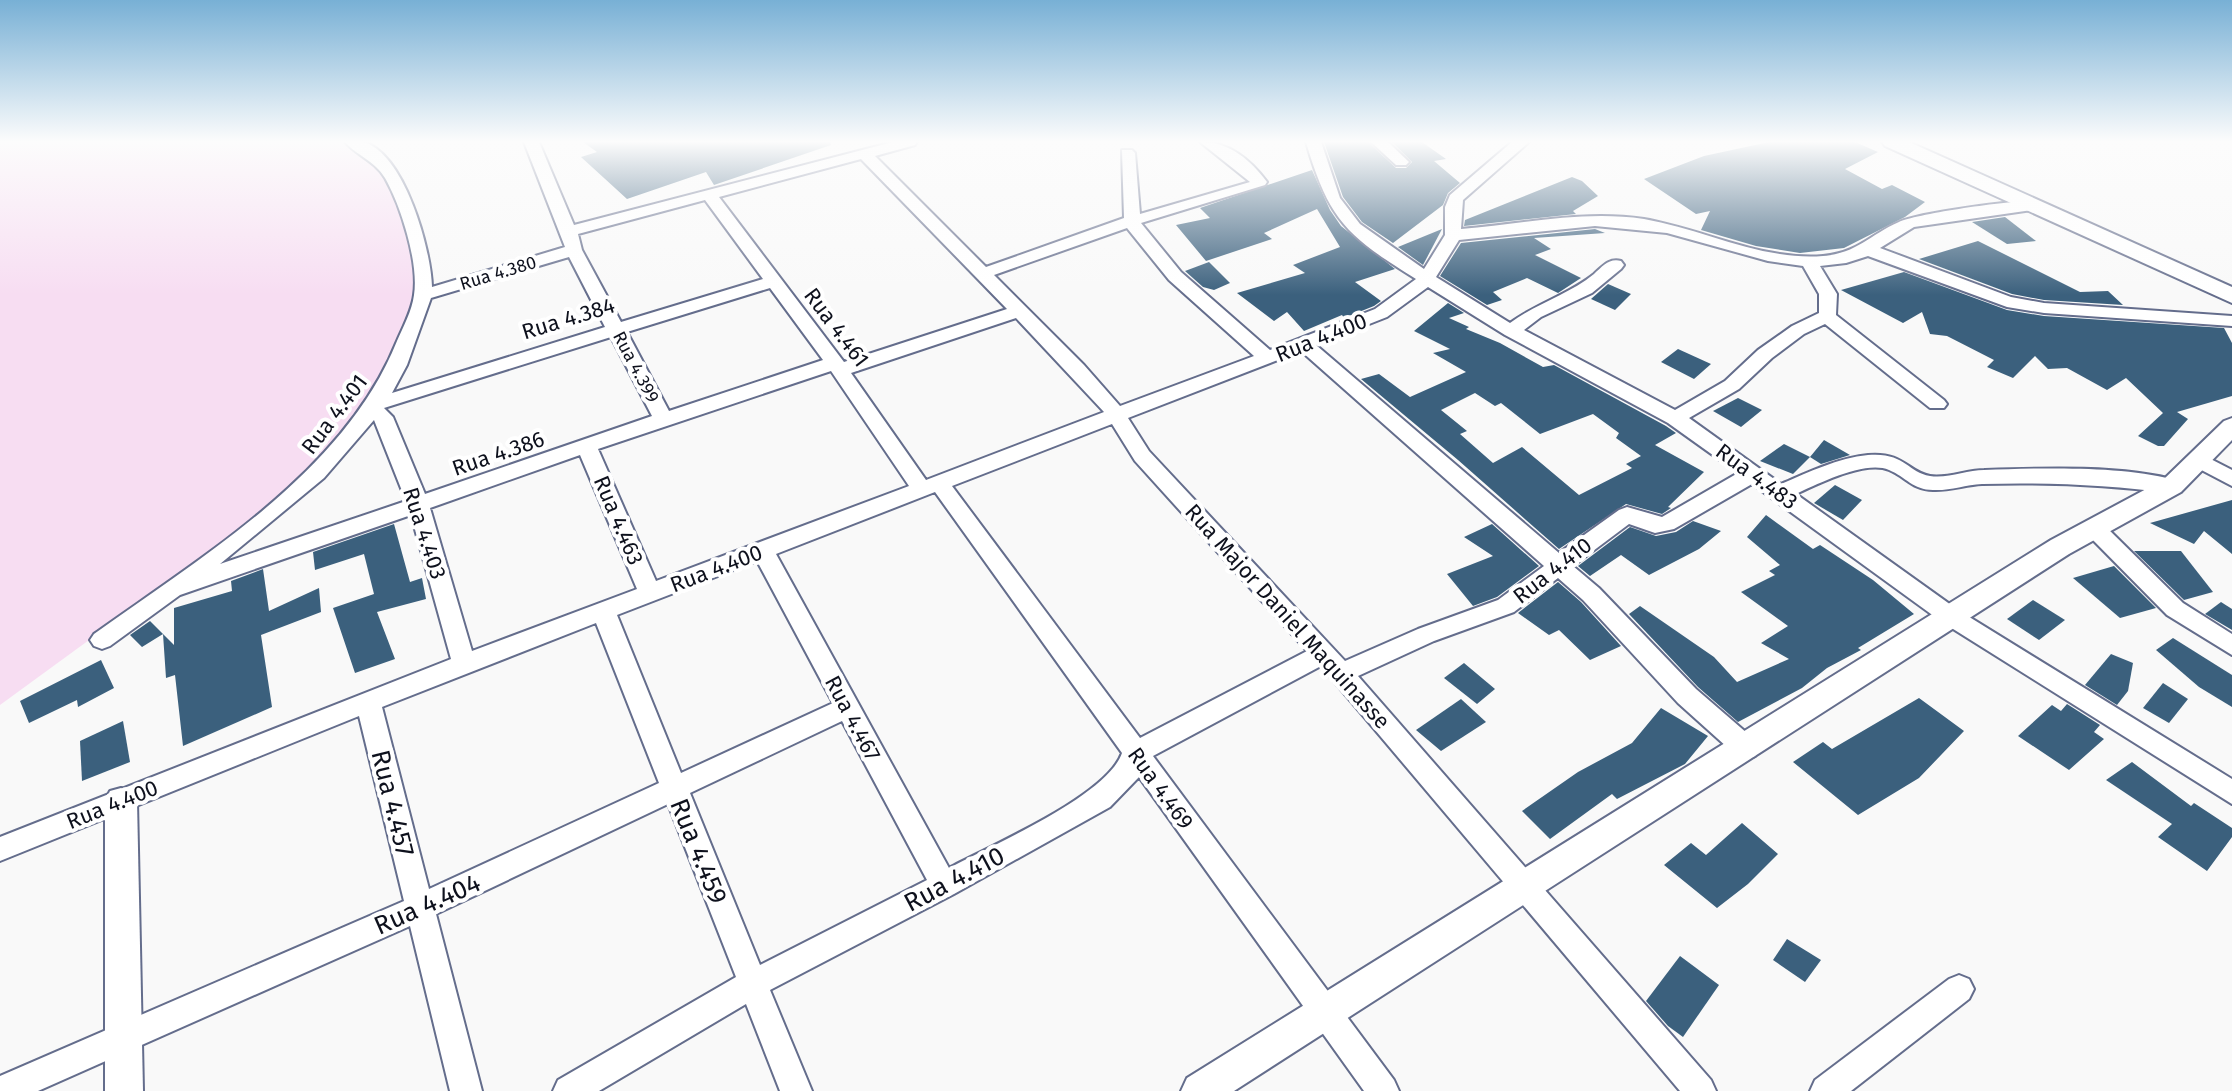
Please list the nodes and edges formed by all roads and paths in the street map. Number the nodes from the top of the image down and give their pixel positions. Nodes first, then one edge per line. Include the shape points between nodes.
1 (399, 193) edge
2 (553, 193) edge
3 (717, 193) edge
4 (904, 193) edge
5 (1130, 193) edge
6 (1229, 193) edge
7 (1330, 193) edge
8 (1462, 193) edge
9 (2005, 193) edge
10 (709, 195) junction
11 (2032, 205) junction
12 (1132, 222) junction
13 (569, 231) junction
14 (1453, 235) junction
15 (574, 250) junction
16 (1869, 250) junction
17 (1808, 261) junction
18 (1615, 265) dead end
19 (985, 273) junction
20 (1426, 280) junction
21 (773, 281) junction
22 (423, 295) junction
23 (2232, 296) edge
24 (1019, 311) junction
25 (1827, 316) junction
26 (2232, 321) edge
27 (615, 328) junction
28 (1511, 331) junction
29 (1304, 344) junction
30 (1269, 359) junction
31 (837, 366) junction
32 (1937, 404) dead end
33 (374, 407) junction
34 (1115, 413) junction
35 (662, 417) junction
36 (1675, 418) junction
37 (2232, 426) edge
38 (587, 447) junction
39 (2197, 459) junction
40 (1754, 473) junction
41 (2232, 479) edge
42 (2172, 486) junction
43 (931, 487) junction
44 (1780, 493) junction
45 (419, 507) junction
46 (2095, 529) junction
47 (763, 551) junction
48 (1557, 565) junction
49 (176, 588) junction
50 (650, 593) junction
51 (603, 610) junction
52 (1950, 616) junction
53 (102, 640) dead end
54 (2232, 646) edge
55 (1324, 653) junction
56 (464, 664) junction
57 (1341, 673) junction
58 (368, 701) junction
59 (846, 708) junction
60 (1746, 748) junction
61 (1135, 753) junction
62 (674, 788) junction
63 (2232, 793) edge
64 (121, 801) junction
65 (0, 849) edge
66 (944, 885) junction
67 (1523, 888) junction
68 (419, 908) junction
69 (752, 984) junction
70 (1959, 989) dead end
71 (1326, 1013) junction
72 (122, 1040) junction
73 (2, 1091) edge
74 (124, 1091) edge
75 (466, 1091) edge
76 (569, 1091) edge
77 (796, 1091) edge
78 (1200, 1091) edge
79 (1383, 1091) edge
80 (1700, 1091) edge
81 (1826, 1091) edge

1 - 22 street, Rua 4.401 via 419,252
2 - 13 street, Rua 4.399
3 - 10 street
4 - 19 street, Rua Major Daniel Maquinasse
5 - 12 street
6 - 12 street
7 - 20 street, Rua 4.483 via 1364,237
8 - 14 street via 1453,207
9 - 11 main road
10 - 13 street
10 - 21 street, Rua 4.461
11 - 16 street via 1910,223
11 - 23 main road
12 - 19 street
12 - 30 street via 1175,276
13 - 15 street, Rua 4.399
14 - 17 street via 1613,221
14 - 20 street
15 - 22 street, Rua 4.380
15 - 27 street, Rua 4.399
16 - 17 street
16 - 26 street via 2007,302
17 - 25 street via 1825,286
18 - 28 street via 1586,289
19 - 24 street, Rua Major Daniel Maquinasse
20 - 28 street, Rua 4.483
20 - 29 street, Rua 4.400 via 1381,313
21 - 27 street, Rua 4.384
21 - 31 street, Rua 4.461
22 - 33 street, Rua 4.401 via 405,348
24 - 31 street, Rua 4.386
24 - 34 street, Rua Major Daniel Maquinasse
25 - 32 street
25 - 36 street via 1808,323 1732,385
27 - 33 street, Rua 4.384
27 - 35 street, Rua 4.399
28 - 36 street, Rua 4.483
29 - 30 street, Rua 4.400
29 - 48 street
30 - 34 street, Rua 4.400
31 - 35 street, Rua 4.386
31 - 43 street, Rua 4.461
33 - 45 street, Rua 4.403 via 383,417
33 - 49 street, Rua 4.401 via 304,488
34 - 43 street, Rua 4.400
34 - 55 street, Rua Major Daniel Maquinasse via 1142,456
35 - 38 street, Rua 4.386
36 - 40 street, Rua 4.483
37 - 39 street
38 - 45 street, Rua 4.386
38 - 50 street, Rua 4.463
39 - 41 street
39 - 42 street
40 - 44 street, Rua 4.483
40 - 48 street, Rua 4.410 via 1666,524 1627,515
42 - 44 street via 2070,476 1978,477 1928,484 1884,462 1831,471
42 - 46 street
43 - 47 street, Rua 4.400
43 - 61 street, Rua 4.469
44 - 52 street, Rua 4.483
45 - 49 street, Rua 4.386
45 - 56 street, Rua 4.403
46 - 52 street
46 - 54 street via 2175,609
47 - 50 street, Rua 4.400
47 - 59 street, Rua 4.467
48 - 57 street, Rua 4.410 via 1506,606
48 - 60 street
49 - 53 street, Rua 4.401
50 - 51 street, Rua 4.400
51 - 56 street, Rua 4.400
51 - 62 street, Rua 4.459
52 - 60 street
52 - 63 street, Rua 4.483
55 - 57 street, Rua Major Daniel Maquinasse
55 - 61 street
56 - 58 street, Rua 4.400
57 - 67 street, Rua Major Daniel Maquinasse
58 - 64 street, Rua 4.400
58 - 68 street, Rua 4.457
59 - 62 street, Rua 4.404
59 - 66 street, Rua 4.467
60 - 67 street
61 - 66 street, Rua 4.410 via 1128,773 1101,799
61 - 71 street, Rua 4.469
62 - 68 street, Rua 4.404
62 - 69 street, Rua 4.459
64 - 65 street, Rua 4.400
64 - 72 street
66 - 69 street, Rua 4.410
67 - 71 street
67 - 80 street, Rua Major Daniel Maquinasse
68 - 72 street, Rua 4.404
68 - 75 street, Rua 4.457
69 - 76 street, Rua 4.410
69 - 77 street, Rua 4.459
70 - 81 street
71 - 78 street
71 - 79 street, Rua 4.469
72 - 73 street, Rua 4.404
72 - 74 street

